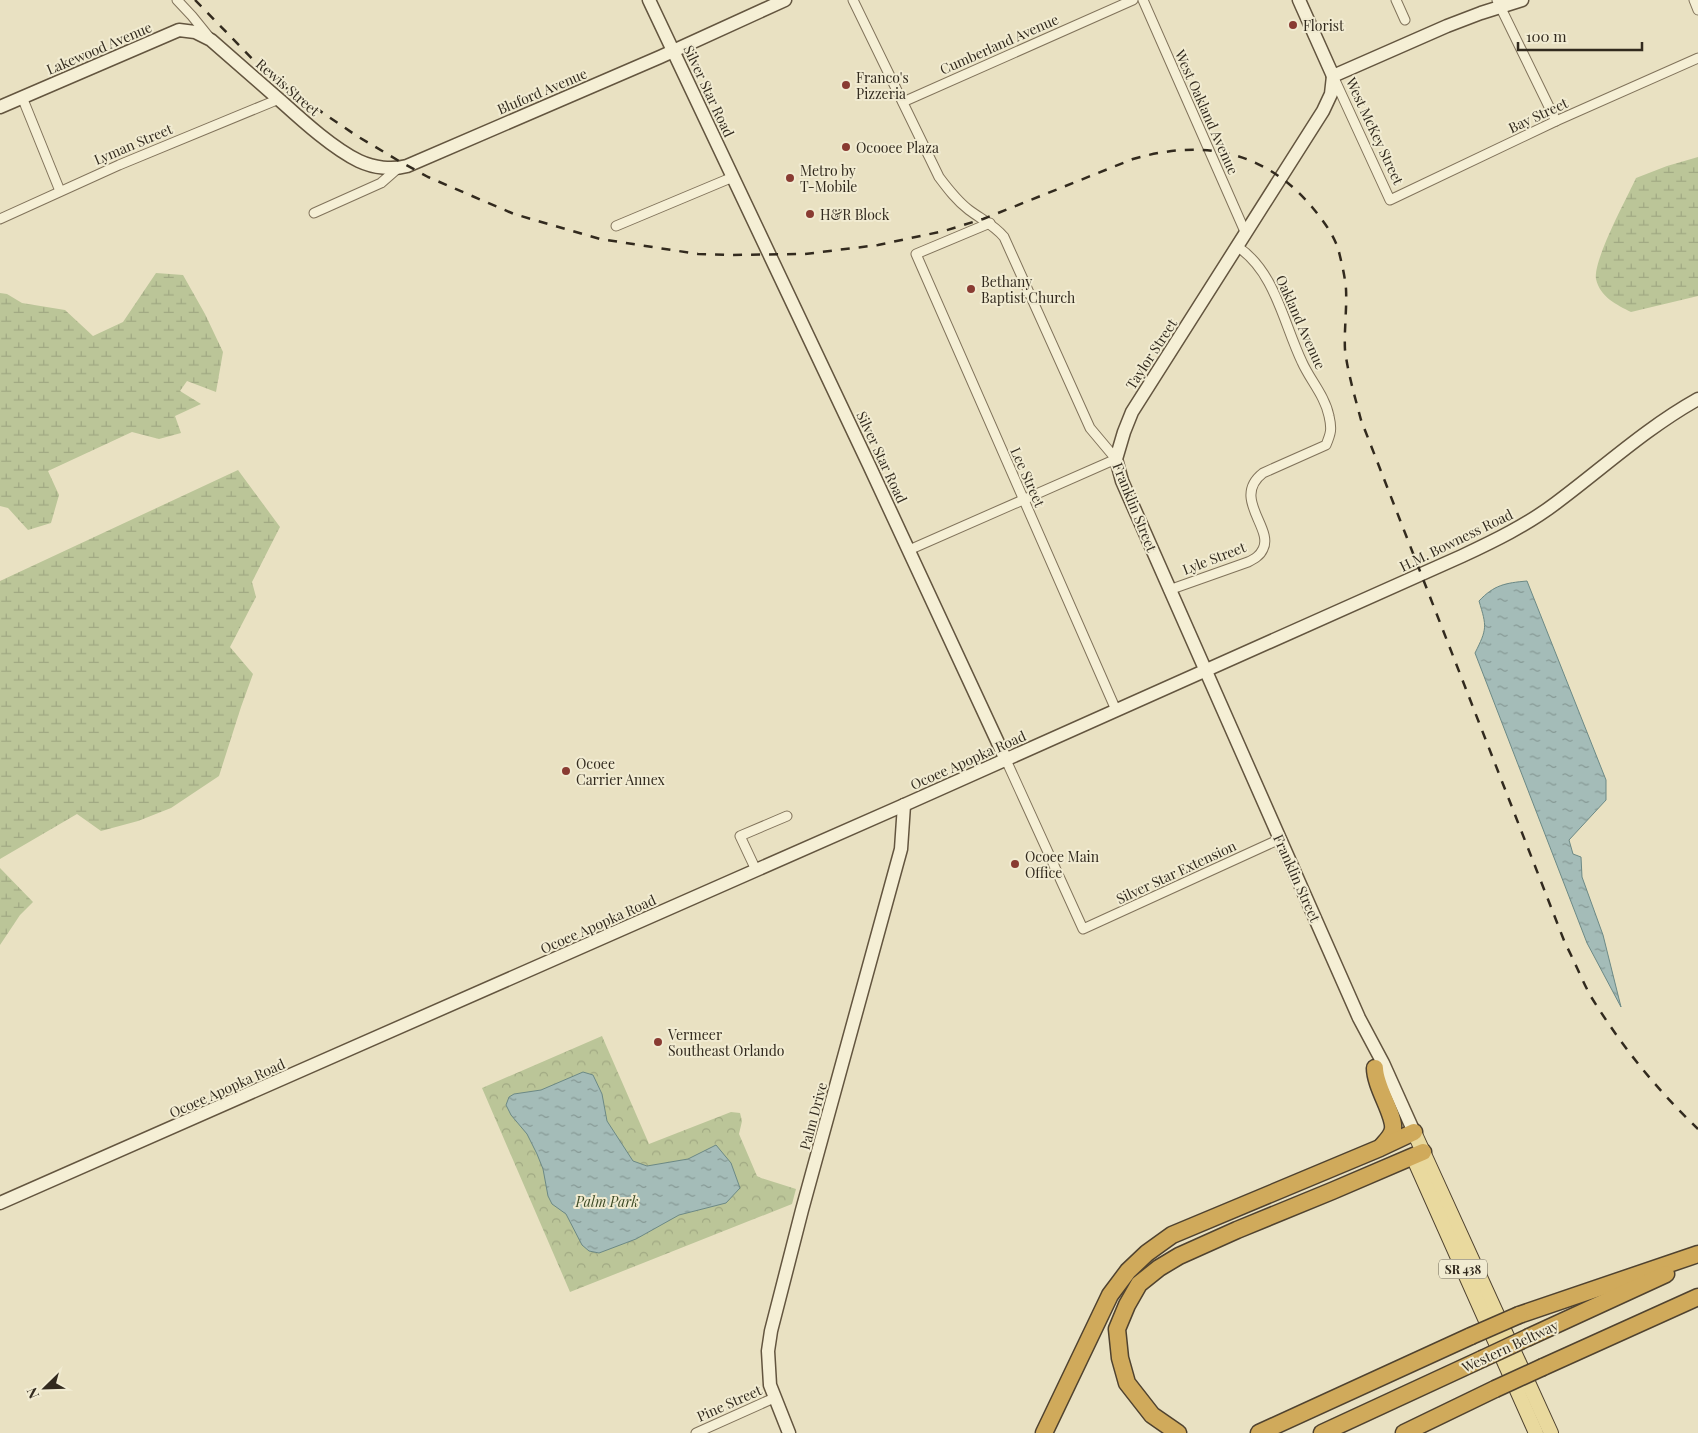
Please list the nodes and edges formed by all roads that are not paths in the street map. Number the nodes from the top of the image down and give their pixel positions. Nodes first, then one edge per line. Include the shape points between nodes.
1 (177, 0) edge
2 (649, 0) edge
3 (853, 0) edge
4 (1133, 0) edge
5 (1143, 0) edge
6 (1299, 0) edge
7 (1396, 0) edge
8 (1522, 0) edge
9 (1694, 0) edge
10 (780, 1) edge
11 (1499, 4) edge
12 (1698, 10) edge
13 (1405, 20) dead end
14 (211, 40) junction
15 (673, 51) junction
16 (1698, 58) edge
17 (1332, 73) junction
18 (22, 97) junction
19 (279, 99) junction
20 (903, 102) junction
21 (0, 106) edge
22 (1556, 121) junction
23 (397, 169) junction
24 (733, 178) junction
25 (60, 191) junction
26 (1390, 200) joint
27 (314, 213) dead end
28 (0, 219) edge
29 (990, 223) junction
30 (616, 226) dead end
31 (1246, 234) junction
32 (1238, 246) junction
33 (1698, 398) edge
34 (1326, 445) joint
35 (1116, 459) junction
36 (1023, 500) junction
37 (909, 550) junction
38 (1170, 590) junction
39 (1206, 670) junction
40 (1116, 710) junction
41 (1006, 760) junction
42 (904, 805) junction
43 (787, 816) dead end
44 (1280, 839) junction
45 (756, 870) junction
46 (1083, 929) joint
47 (1359, 1018) junction
48 (1375, 1068) junction
49 (1409, 1134) junction
50 (1380, 1148) junction
51 (1418, 1154) junction
52 (0, 1203) edge
53 (1698, 1254) edge
54 (1698, 1260) edge
55 (1698, 1297) edge
56 (1519, 1379) junction
57 (774, 1398) junction
58 (696, 1433) edge
59 (789, 1433) edge
60 (1044, 1433) edge
61 (1178, 1433) edge
62 (1259, 1433) edge
63 (1322, 1433) edge
64 (1404, 1433) edge
65 (1536, 1433) edge
66 (1551, 1433) edge

1 - 14 street, Rewis Street
2 - 15 main road, Silver Star Road
3 - 20 street, Franklin Street
4 - 20 street, Cumberland Avenue
5 - 31 street, West Oakland Avenue
6 - 17 main road, West McKey Street
7 - 13 street
8 - 11 main road
9 - 12 street
10 - 15 main road, Bluford Avenue
11 - 17 main road
11 - 22 street
14 - 18 main road, Lakewood Avenue via 194,32 179,30
14 - 19 main road, Rewis Street
15 - 23 main road, Bluford Avenue
15 - 24 main road, Silver Star Road
16 - 22 street, Bay Street
17 - 26 street, West McKey Street
17 - 31 main road, Taylor Street via 1330,94 1323,112
18 - 21 main road, Lakewood Avenue
18 - 25 street
19 - 23 main road, Rewis Street via 312,129 359,161 380,168
19 - 25 street, Lyman Street
20 - 29 street, Franklin Street via 939,177 967,209
22 - 26 street, Bay Street
23 - 27 street, Bluford Avenue via 381,183
24 - 30 street
24 - 37 main road, Silver Star Road
25 - 28 street, Lyman Street
29 - 35 street, Franklin Street via 1009,247 1090,428
29 - 36 street, Lee Street via 916,254
31 - 32 main road, Taylor Street
32 - 34 street, Oakland Avenue via 1259,265 1266,277 1302,363 1322,397 1332,431
32 - 35 main road, Taylor Street via 1132,412
33 - 39 main road, H.M. Bowness Road via 1643,434 1554,505 1494,541
34 - 38 street, Lyle Street via 1256,478 1251,499 1265,540 1264,549 1258,556
35 - 36 street
35 - 38 main road, Franklin Street via 1122,481
36 - 37 street
36 - 40 street, Lee Street
37 - 41 main road, Silver Star Road
38 - 39 main road, Franklin Street
39 - 40 main road, Ocoee Apopka Road
39 - 44 main road, Franklin Street / SR 438
40 - 41 main road, Ocoee Apopka Road
41 - 42 main road, Ocoee Apopka Road
41 - 46 street, Silver Star Road
42 - 45 main road, Ocoee Apopka Road
42 - 57 main road, Palm Drive via 901,849 771,1332 768,1368
43 - 45 street via 740,836
44 - 46 street, Silver Star Extension
44 - 47 main road, Franklin Street / SR 438
45 - 52 main road, Ocoee Apopka Road
47 - 48 main road, Franklin Street / SR 438
47 - 49 main road, Franklin Street / SR 438 via 1383,1063
48 - 49 main road, Franklin Street / SR 438
48 - 50 highway via 1375,1078 1393,1129
49 - 50 highway
49 - 51 main road, Franklin Street / SR 438
50 - 60 highway via 1172,1235 1147,1253 1110,1295
51 - 56 main road, Franklin Street / SR 438
51 - 61 highway via 1179,1256 1139,1284 1117,1329 1120,1358 1127,1383 1152,1415
53 - 62 highway, bridge via 1519,1315
54 - 63 highway, Western Beltway, bridge
55 - 64 highway, bridge
56 - 65 main road, Franklin Street
56 - 66 main road, Franklin Street
57 - 58 street, Pine Street
57 - 59 main road, Palm Drive

